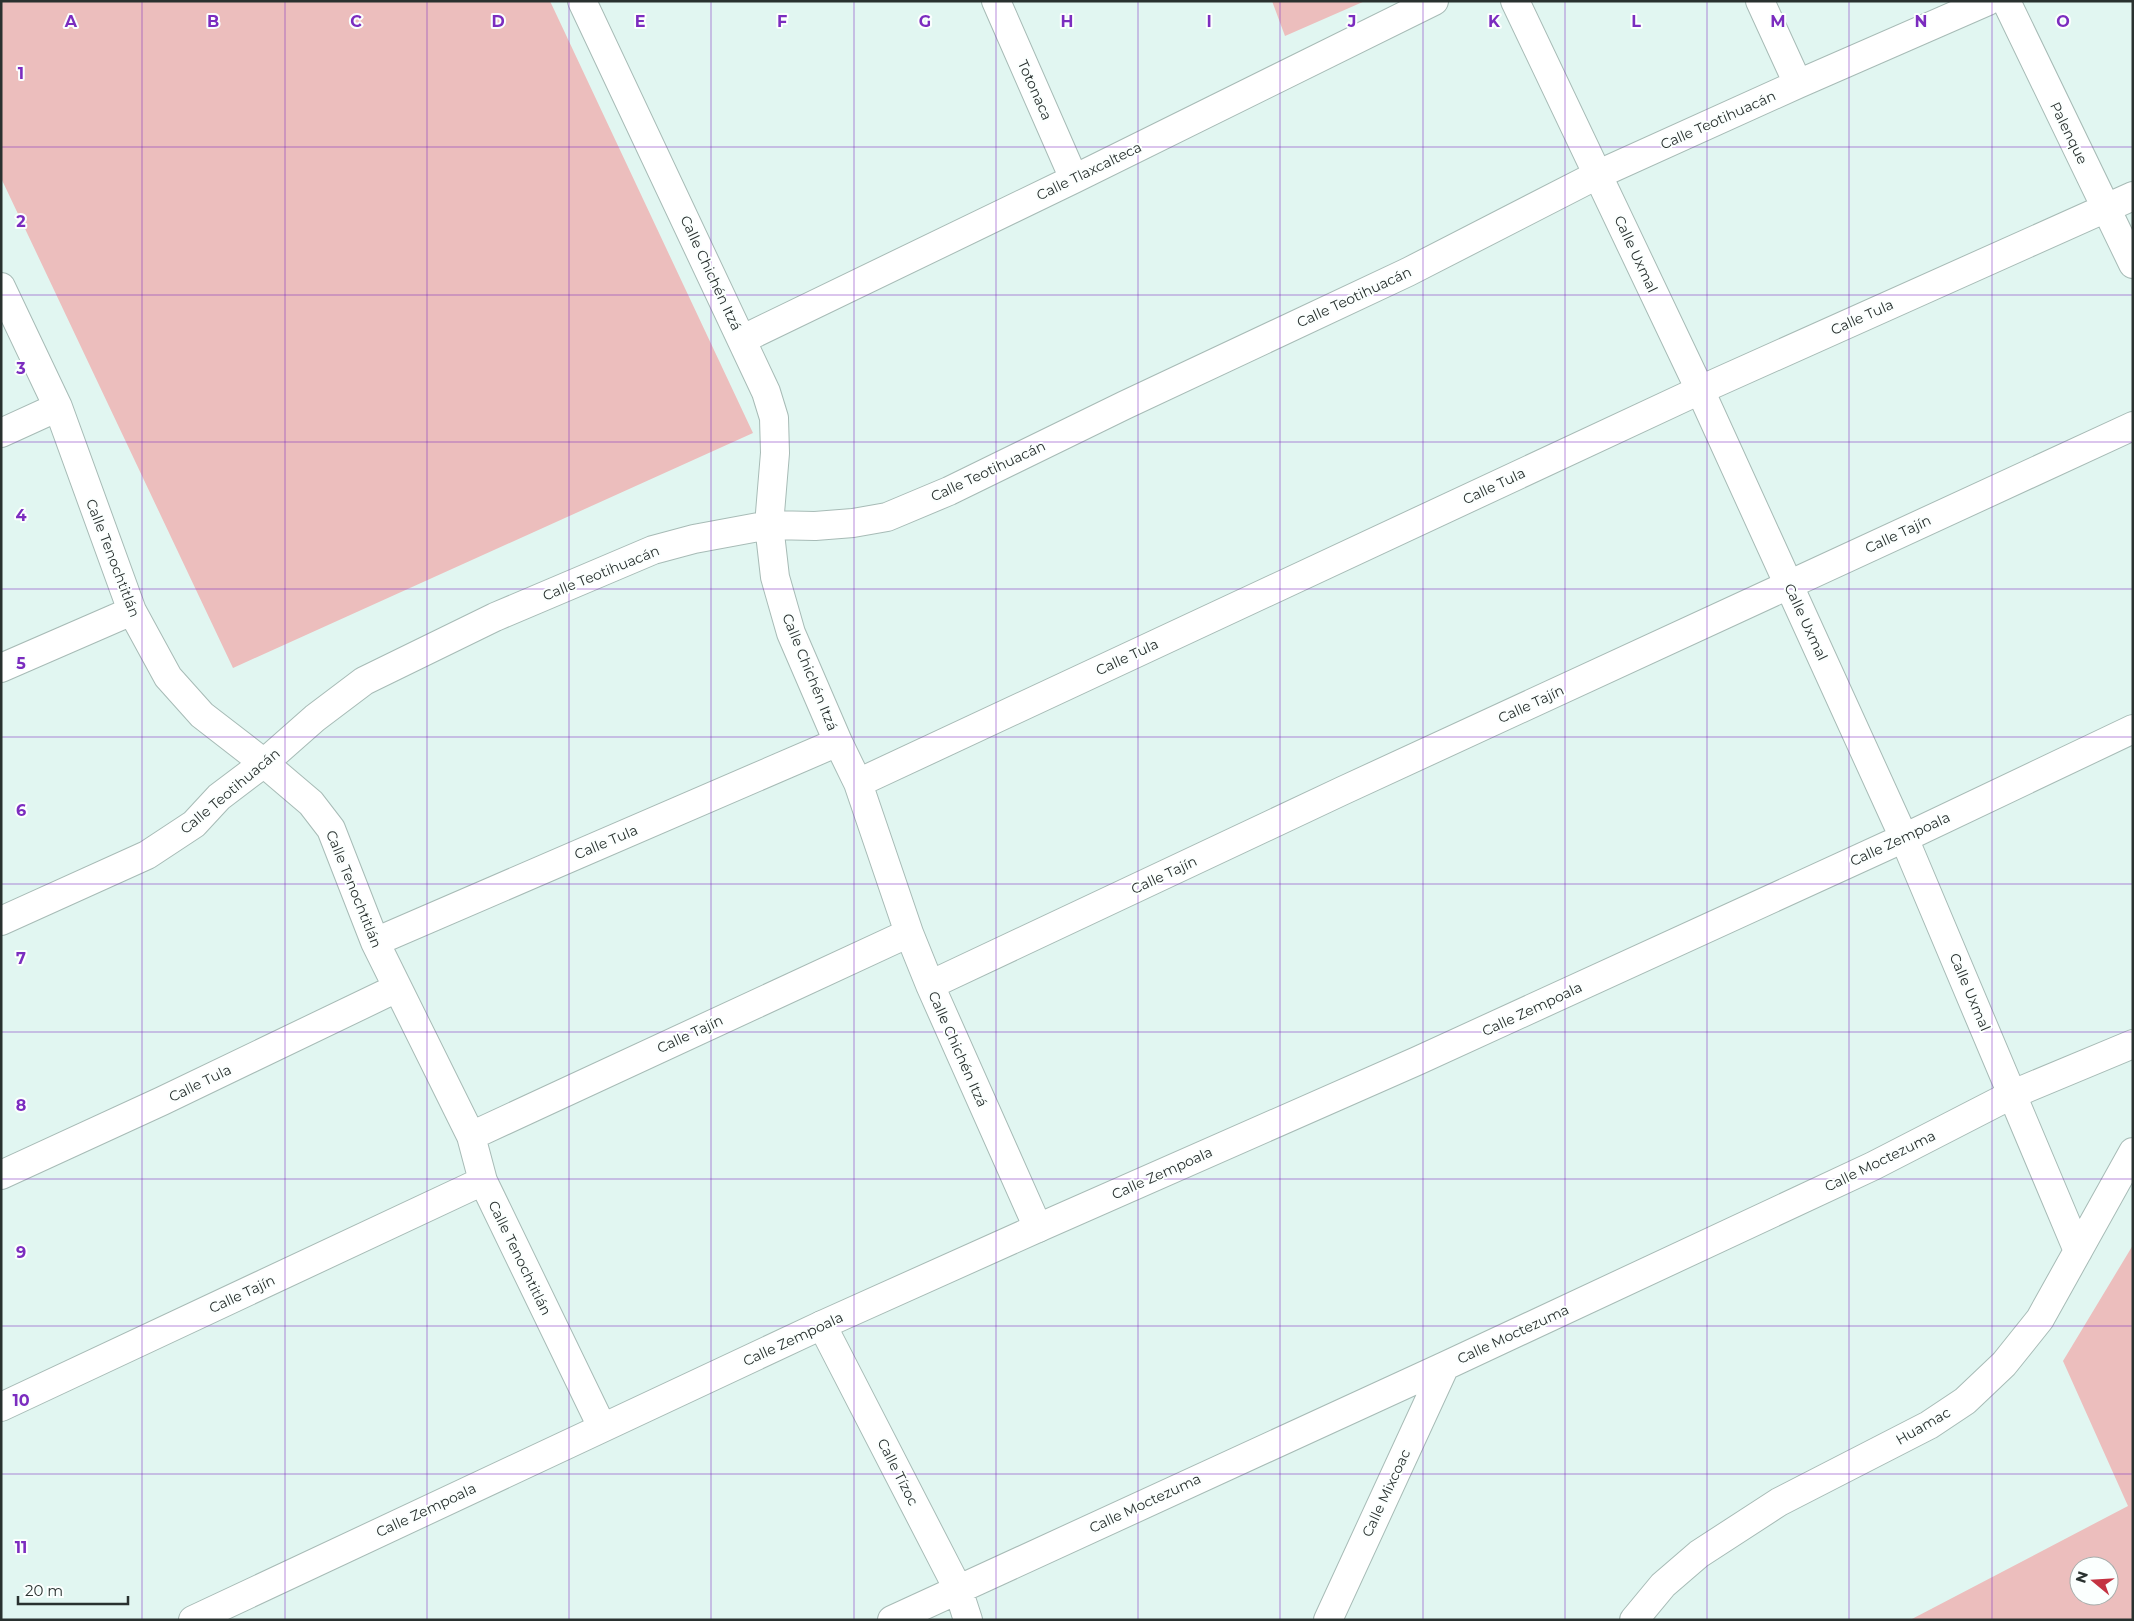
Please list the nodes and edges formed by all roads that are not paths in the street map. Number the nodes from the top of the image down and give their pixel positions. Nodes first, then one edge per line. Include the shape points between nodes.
1 (582, 1) edge
2 (996, 1) edge
3 (1434, 1) edge
4 (1515, 1) edge
5 (1760, 1) edge
6 (1988, 1) edge
7 (2006, 1) edge
8 (1798, 84) junction
9 (1598, 174) junction
10 (1074, 179) junction
11 (2133, 196) edge
12 (2106, 209) junction
13 (2133, 264) edge
14 (1, 287) edge
15 (743, 340) junction
16 (1700, 390) junction
17 (58, 407) junction
18 (2133, 426) edge
19 (1, 432) edge
20 (769, 525) junction
21 (1789, 585) junction
22 (132, 611) junction
23 (1, 668) edge
24 (2133, 729) edge
25 (838, 742) junction
26 (264, 763) junction
27 (858, 783) junction
28 (1904, 838) junction
29 (1, 921) edge
30 (909, 933) junction
31 (375, 942) junction
32 (930, 985) junction
33 (397, 988) junction
34 (2133, 1044) edge
35 (2013, 1094) junction
36 (471, 1136) junction
37 (2133, 1152) edge
38 (1, 1175) edge
39 (483, 1181) junction
40 (1038, 1228) junction
41 (2078, 1251) junction
42 (822, 1325) junction
43 (1444, 1366) junction
44 (1, 1406) edge
45 (602, 1427) junction
46 (958, 1589) junction
47 (193, 1620) edge
48 (892, 1620) edge
49 (968, 1620) edge
50 (1328, 1620) edge
51 (1634, 1620) edge

1 - 15 street, Calle Chichén Itzá
2 - 10 street, Totonaca
3 - 10 street, Calle Tlaxcalteca
4 - 9 street, Calle Uxmal
5 - 8 street
6 - 8 street, Calle Teotihuacán
7 - 12 street, Palenque
8 - 9 street, Calle Teotihuacán
9 - 16 street, Calle Uxmal
9 - 20 street, Calle Teotihuacán via 1408,272 949,491 887,517 816,526
10 - 15 street, Calle Tlaxcalteca
11 - 12 street, Calle Tula
12 - 13 street, Palenque
12 - 16 street, Calle Tula
14 - 17 street, Calle Tenochtitlán
15 - 20 street, Calle Chichén Itzá via 774,418 775,453
16 - 21 street, Calle Uxmal
16 - 27 street, Calle Tula
17 - 19 street
17 - 22 street, Calle Tenochtitlán
18 - 21 street, Calle Tajín
20 - 25 street, Calle Chichén Itzá via 775,577 791,633
20 - 26 street, Calle Teotihuacán via 653,550 495,617 364,681 314,718
21 - 28 street, Calle Uxmal
21 - 32 street, Calle Tajín
22 - 23 street
22 - 26 street, Calle Tenochtitlán via 168,677 202,715
24 - 28 street, Calle Zempoala
25 - 27 street, Calle Chichén Itzá
25 - 31 street, Calle Tula
26 - 29 street, Calle Teotihuacán via 219,797 194,824 147,855
26 - 31 street, Calle Tenochtitlán via 311,803 331,829
27 - 30 street, Calle Chichén Itzá
28 - 35 street, Calle Uxmal
28 - 40 street, Calle Zempoala via 1417,1061
30 - 32 street, Calle Chichén Itzá
30 - 36 street, Calle Tajín
31 - 33 street, Calle Tenochtitlán
32 - 40 street, Calle Chichén Itzá
33 - 36 street, Calle Tenochtitlán
33 - 38 street, Calle Tula
34 - 35 street, Calle Moctezuma
35 - 41 street, Calle Uxmal
35 - 43 street, Calle Moctezuma via 1864,1170
36 - 39 street, Calle Tenochtitlán
37 - 41 street, Huamac
39 - 44 street, Calle Tajín
39 - 45 street, Calle Tenochtitlán
40 - 42 street, Calle Zempoala
41 - 51 street, Huamac via 2040,1319 2004,1364 1965,1401 1929,1425 1779,1502 1699,1554 1662,1585
42 - 45 street, Calle Zempoala
42 - 46 street, Calle Tízoc
43 - 46 street, Calle Moctezuma
43 - 50 street, Calle Mixcoac
45 - 47 street, Calle Zempoala
46 - 48 street, Calle Moctezuma
46 - 49 street, Calle Tízoc

